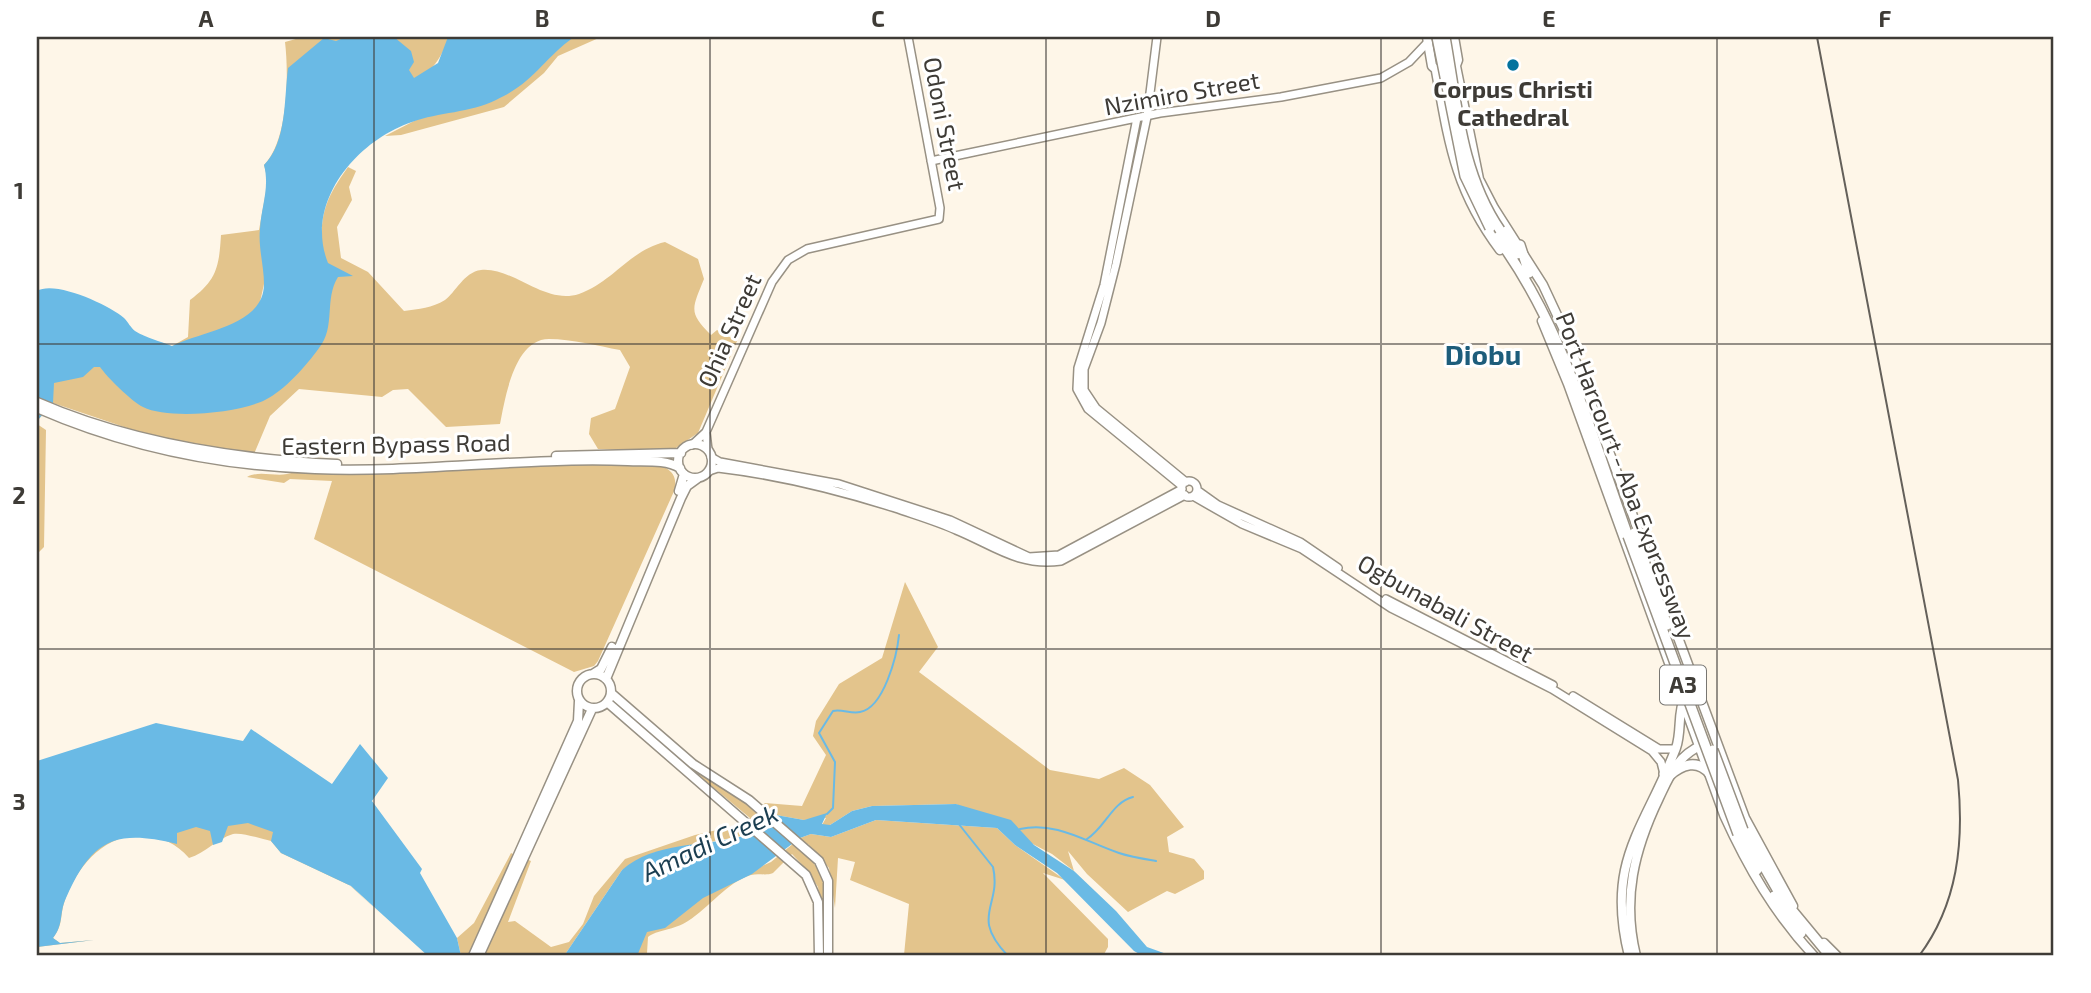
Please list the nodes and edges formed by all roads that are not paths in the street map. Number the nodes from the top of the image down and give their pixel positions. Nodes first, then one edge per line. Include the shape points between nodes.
1 (908, 37) edge
2 (1157, 37) edge
3 (1445, 37) edge
4 (1431, 38) edge
5 (1455, 38) edge
6 (1409, 62) junction
7 (1456, 66) junction
8 (1434, 67) junction
9 (1147, 117) junction
10 (1138, 118) junction
11 (1125, 121) junction
12 (1135, 137) junction
13 (930, 161) junction
14 (939, 219) joint
15 (1495, 229) junction
16 (1520, 245) junction
17 (1505, 256) junction
18 (1529, 273) junction
19 (1532, 289) junction
20 (37, 402) edge
21 (37, 408) edge
22 (71, 420) junction
23 (706, 432) junction
24 (692, 445) junction
25 (681, 453) junction
26 (709, 453) junction
27 (682, 471) junction
28 (709, 471) junction
29 (698, 478) junction
30 (797, 479) junction
31 (1188, 489) junction
32 (1631, 534) junction
33 (593, 674) junction
34 (606, 679) junction
35 (1700, 694) junction
36 (609, 698) junction
37 (579, 701) junction
38 (1682, 701) junction
39 (592, 709) junction
40 (1716, 740) junction
41 (1699, 747) junction
42 (1659, 749) junction
43 (1675, 749) junction
44 (1669, 763) junction
45 (1710, 774) junction
46 (1667, 775) junction
47 (1741, 832) junction
48 (473, 956) edge
49 (479, 956) edge
50 (819, 956) edge
51 (828, 956) edge
52 (1629, 956) edge
53 (1636, 956) edge
54 (1814, 956) edge
55 (1822, 956) edge
56 (1829, 956) edge
57 (1837, 956) edge

1 - 13 street, Odoni Street
2 - 9 street, Ogbunabali Street
3 - 15 highway, Port Harcourt - Aba Expressway / A3, bridge via 1468,163
4 - 6 street, Nzimiro Street
4 - 8 main road
4 - 15 highway, Port Harcourt - Aba Expressway / A3, bridge via 1465,176
5 - 7 main road
6 - 8 street via 1424,58
6 - 9 street, Nzimiro Street via 1381,78
7 - 8 main road via 1447,73
7 - 16 main road via 1479,179
8 - 17 main road via 1462,188 1473,212
9 - 10 street, Nzimiro Street
9 - 31 street, Ogbunabali Street via 1107,301 1083,383 1096,408
10 - 11 street, Nzimiro Street
10 - 12 street, Ogbunabali Street
11 - 12 street
11 - 13 street, Nzimiro Street
12 - 31 street, Ogbunabali Street via 1099,306 1077,368 1077,389 1088,409
13 - 14 street, Odoni Street
14 - 23 street, Ohia Street via 813,247 788,260 772,282
15 - 18 highway, Port Harcourt - Aba Expressway / A3
15 - 19 highway, Port Harcourt - Aba Expressway / A3
16 - 18 highway
16 - 35 main road via 1573,350
17 - 19 highway
17 - 38 main road via 1532,299 1559,359
18 - 32 highway, Port Harcourt - Aba Expressway / A3 via 1564,343
19 - 32 highway, Port Harcourt - Aba Expressway / A3
20 - 22 main road, Eastern Bypass Road
21 - 22 main road, Eastern Bypass Road
22 - 25 main road, Eastern Bypass Road via 224,454 324,464
22 - 27 main road, Eastern Bypass Road via 155,448 283,468 606,460 668,462
23 - 24 street, Ohia Street
23 - 26 street
24 - 25 main road
24 - 26 main road
25 - 27 main road
26 - 28 main road
26 - 30 street via 720,462
27 - 29 main road
27 - 33 main road via 679,493 609,654
28 - 29 main road
28 - 30 street via 718,468
29 - 34 main road via 681,498
30 - 31 street via 896,501 1038,557 1059,555
31 - 42 street, Ogbunabali Street via 1315,551 1389,601 1515,662
31 - 46 street, Ogbunabali Street via 1242,524 1302,549 1391,608 1552,689 1651,751
32 - 47 highway, Port Harcourt - Aba Expressway / A3, bridge
33 - 34 main road
33 - 37 main road via 579,682
34 - 36 main road
35 - 38 main road via 1689,693
35 - 40 main road
36 - 39 main road
36 - 50 main road via 810,880 816,896
36 - 51 main road via 692,764 758,807 812,854 828,881
37 - 39 main road
37 - 48 main road via 578,720
38 - 41 main road
38 - 43 main road
39 - 49 main road
40 - 41 main road
40 - 57 main road via 1747,823 1769,866 1792,905
41 - 45 main road
41 - 46 main road via 1681,758
42 - 43 street
42 - 44 street, Ogbunabali Street
43 - 44 main road
44 - 46 main road
45 - 46 highway via 1701,765 1688,765
45 - 54 main road via 1754,877
46 - 52 main road via 1633,838 1624,873 1623,920
46 - 53 main road via 1635,854 1629,901
47 - 55 highway, Port Harcourt - Aba Expressway / A3 via 1784,911
47 - 56 highway, Port Harcourt - Aba Expressway / A3 via 1782,898

